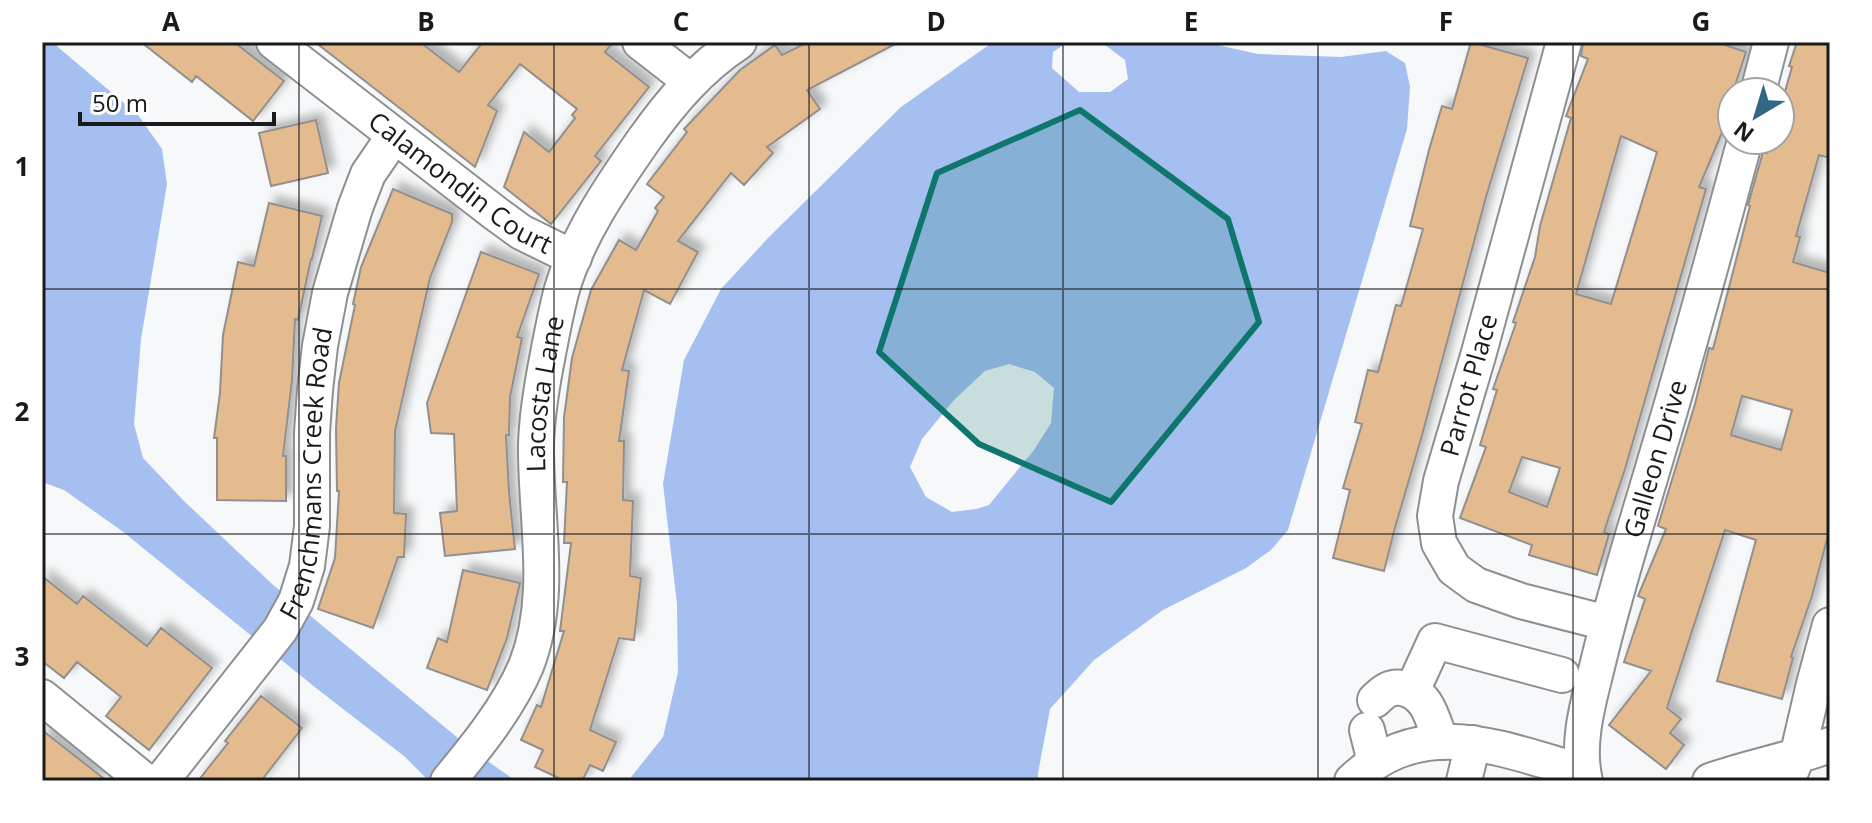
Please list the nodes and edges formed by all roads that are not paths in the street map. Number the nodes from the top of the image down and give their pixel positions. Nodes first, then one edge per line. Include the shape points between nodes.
1 (274, 42) edge
2 (640, 42) edge
3 (739, 42) edge
4 (1564, 42) edge
5 (1771, 42) edge
6 (1762, 76) edge
7 (690, 81) junction
8 (394, 136) junction
9 (1741, 156) edge
10 (574, 258) junction
11 (1607, 623) junction
12 (1830, 625) edge
13 (1562, 675) dead end
14 (1412, 691) junction
15 (42, 697) edge
16 (1457, 742) junction
17 (1367, 743) edge
18 (1830, 745) edge
19 (1792, 769) edge
20 (1584, 776) edge
21 (145, 781) edge
22 (161, 781) edge
23 (448, 781) edge
24 (1464, 781) edge
25 (1710, 781) edge

1 - 8 street, Calamondin Court
2 - 7 street
3 - 7 street, Lacosta Lane
4 - 11 street, Parrot Place via 1435,516 1439,543 1454,569 1476,585
5 - 6 street
7 - 10 street, Lacosta Lane via 611,186
8 - 10 street, Calamondin Court via 521,232
8 - 22 street, Frenchmans Creek Road via 368,174 330,293 315,390 312,526 296,601 280,630
9 - 11 street, Galleon Drive
10 - 23 street, Lacosta Lane via 541,387 536,443 542,583 535,629 526,665 506,703
11 - 20 street, Galleon Drive via 1583,733
12 - 19 street
13 - 14 street via 1435,641
14 - 16 street
14 - 17 street via 1384,691
15 - 21 street
16 - 17 street via 1421,743 1394,751
16 - 20 street via 1514,752
16 - 24 street
18 - 19 street
19 - 25 street via 1734,772

